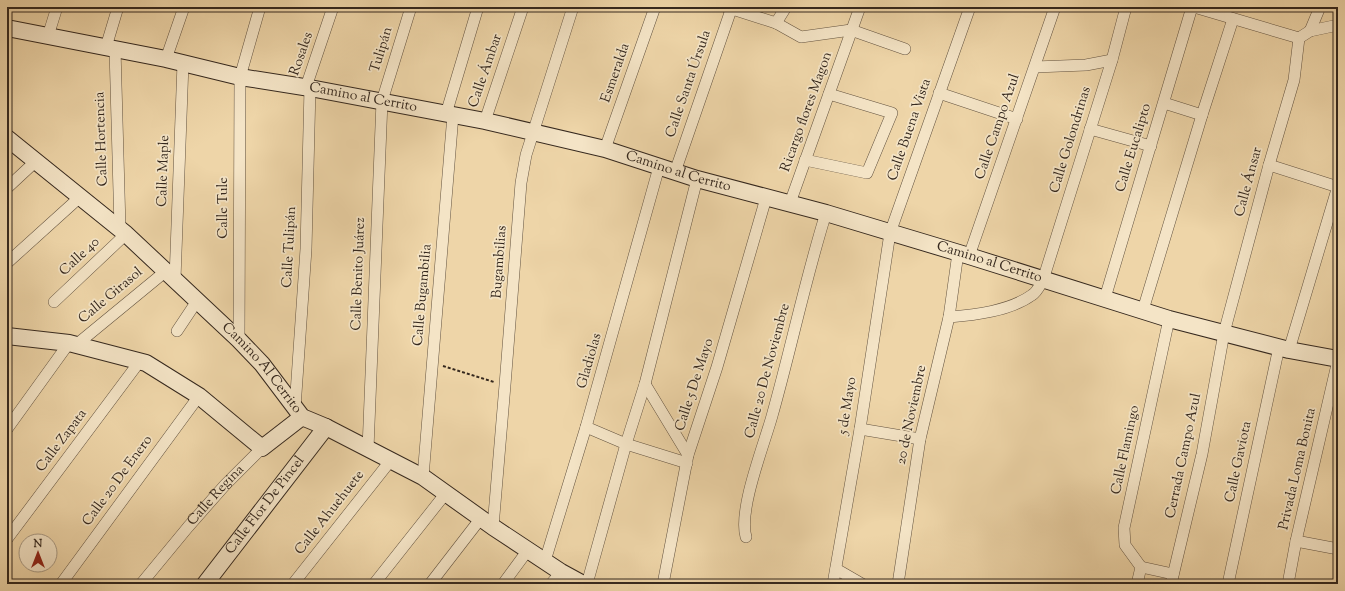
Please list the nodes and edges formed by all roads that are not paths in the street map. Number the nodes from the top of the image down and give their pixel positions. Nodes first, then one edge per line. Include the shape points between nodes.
1 (57, 7) edge
2 (118, 7) edge
3 (184, 7) edge
4 (260, 7) edge
5 (333, 7) edge
6 (411, 7) edge
7 (478, 7) edge
8 (523, 7) edge
9 (573, 7) edge
10 (655, 7) edge
11 (786, 7) edge
12 (860, 7) edge
13 (970, 7) edge
14 (1055, 7) edge
15 (1126, 7) edge
16 (1193, 7) edge
17 (1320, 7) edge
18 (730, 8) edge
19 (1233, 20) junction
20 (776, 23) junction
21 (1338, 25) edge
22 (7, 28) edge
23 (852, 30) junction
24 (1310, 31) junction
25 (48, 36) junction
26 (1299, 38) junction
27 (110, 48) junction
28 (905, 49) dead end
29 (166, 59) junction
30 (1112, 60) junction
31 (183, 63) junction
32 (1035, 67) junction
33 (240, 77) junction
34 (308, 88) junction
35 (939, 93) junction
36 (829, 94) junction
37 (382, 101) junction
38 (1164, 103) junction
39 (449, 114) junction
40 (1202, 115) junction
41 (1017, 119) junction
42 (485, 121) junction
43 (1090, 129) junction
44 (533, 133) junction
45 (7, 138) edge
46 (1151, 146) junction
47 (605, 149) junction
48 (805, 160) junction
49 (36, 162) junction
50 (1269, 165) junction
51 (659, 166) junction
52 (675, 172) junction
53 (697, 179) junction
54 (1338, 186) edge
55 (7, 188) edge
56 (80, 197) junction
57 (766, 198) junction
58 (790, 203) junction
59 (826, 213) junction
60 (123, 231) junction
61 (890, 233) junction
62 (964, 255) junction
63 (7, 263) edge
64 (170, 275) junction
65 (1043, 280) junction
66 (1105, 298) junction
67 (197, 301) junction
68 (54, 302) dead end
69 (1142, 310) junction
70 (950, 317) junction
71 (1169, 319) junction
72 (177, 331) dead end
73 (1224, 333) junction
74 (7, 336) edge
75 (239, 340) junction
76 (73, 344) junction
77 (1284, 348) junction
78 (1338, 360) edge
79 (140, 361) junction
80 (645, 384) junction
81 (199, 396) junction
82 (298, 413) junction
83 (326, 427) junction
84 (586, 427) junction
85 (7, 429) edge
86 (860, 429) junction
87 (920, 440) junction
88 (626, 444) junction
89 (262, 448) junction
90 (368, 449) junction
91 (687, 459) junction
92 (391, 460) junction
93 (423, 477) junction
94 (446, 493) junction
95 (487, 522) junction
96 (746, 537) dead end
97 (7, 539) edge
98 (1296, 542) junction
99 (1338, 549) edge
100 (528, 550) junction
101 (545, 562) junction
102 (1141, 567) junction
103 (836, 570) junction
104 (556, 578) edge
105 (1172, 579) edge
106 (62, 584) edge
107 (140, 584) edge
108 (205, 584) edge
109 (293, 584) edge
110 (374, 584) edge
111 (430, 584) edge
112 (503, 584) edge
113 (583, 584) edge
114 (587, 584) edge
115 (663, 584) edge
116 (833, 584) edge
117 (862, 584) edge
118 (898, 584) edge
119 (1137, 584) edge
120 (1228, 584) edge
121 (1288, 584) edge

1 - 25 street
2 - 27 street, Calle Hortencia
3 - 29 street
4 - 33 street, Calle Tule
5 - 34 street, Rosales
6 - 37 street, Tulipán
7 - 39 street, Calle Bugambilia
8 - 42 street, Calle Ámbar
9 - 44 street, Bugambilias
10 - 47 street, Esmeralda
11 - 20 street
12 - 23 street, Ricargo flores Magon
13 - 35 street, Calle Buena Vista
14 - 32 street, Calle Campo Azul
15 - 30 street, Calle Golondrinas
16 - 19 street
16 - 38 street, Calle Eucalipto
17 - 24 street
18 - 20 street
18 - 52 street, Calle Santa Úrsula
19 - 26 street
19 - 40 street
20 - 23 street via 801,37
21 - 24 street
22 - 25 main road, Camino al Cerrito
23 - 28 street
23 - 36 street, Ricargo flores Magon
24 - 26 street
25 - 27 main road, Camino al Cerrito
26 - 50 street, Calle Ánsar via 1294,80
27 - 29 main road, Camino al Cerrito
27 - 60 street, Calle Hortencia
29 - 31 main road, Camino al Cerrito
30 - 32 street via 1086,65
30 - 43 street, Calle Golondrinas
31 - 33 main road, Camino al Cerrito
31 - 64 street, Calle Maple
32 - 41 street, Calle Campo Azul
33 - 34 main road, Camino al Cerrito
33 - 75 street, Calle Tule
34 - 37 main road, Camino al Cerrito
34 - 82 street, Calle Tulipán via 306,249
35 - 41 street
35 - 61 street, Calle Buena Vista
36 - 48 street, Ricargo flores Magon
36 - 48 street via 892,113 867,173
37 - 39 main road, Camino al Cerrito
37 - 90 street, Calle Benito Juárez
38 - 40 street
38 - 46 street, Calle Eucalipto
39 - 42 main road, Camino al Cerrito
39 - 93 street, Calle Bugambilia
40 - 69 street
41 - 62 street, Calle Campo Azul
42 - 44 main road, Camino al Cerrito
43 - 46 street
43 - 65 street, Calle Golondrinas
44 - 47 main road, Camino al Cerrito
44 - 95 street, Bugambilias via 521,183 506,385
45 - 49 main road, Camino Al Cerrito
46 - 66 street, Calle Eucalipto
47 - 51 main road, Camino al Cerrito
48 - 58 street, Ricargo flores Magon
49 - 55 street
49 - 56 main road, Camino Al Cerrito
50 - 54 street
50 - 73 street, Calle Ánsar
51 - 52 main road, Camino al Cerrito
51 - 84 street, Gladiolas
52 - 53 main road, Camino al Cerrito
53 - 57 main road, Camino al Cerrito
53 - 80 street
54 - 77 street, Calle Gaviota
56 - 60 main road, Camino Al Cerrito
56 - 63 street
57 - 58 main road, Camino al Cerrito
57 - 91 street, Calle 5 De Mayo via 717,367
58 - 59 main road, Camino al Cerrito
59 - 61 main road, Camino al Cerrito
59 - 96 street, Calle 20 De Noviembre via 746,503
60 - 64 main road, Camino Al Cerrito
60 - 68 street, Calle 40
61 - 62 main road, Camino al Cerrito
61 - 86 street, 5 de Mayo
62 - 65 main road, Camino al Cerrito
62 - 70 street, 20 de Noviembre
64 - 67 main road, Camino Al Cerrito
64 - 76 street, Calle Girasol
65 - 66 main road, Camino al Cerrito
65 - 70 street, Calle Golondrinas via 1033,295 1013,304 982,314
66 - 69 main road, Camino al Cerrito
67 - 72 street
67 - 75 main road, Camino Al Cerrito
69 - 71 main road, Camino al Cerrito
70 - 87 street, 20 de Noviembre
71 - 73 main road, Camino al Cerrito
71 - 102 street, Calle Flamingo via 1124,528 1125,545
73 - 77 main road, Camino al Cerrito
73 - 105 street, Cerrada Campo Azul via 1202,454
74 - 76 main road
75 - 82 main road, Camino Al Cerrito via 262,364
76 - 79 main road
76 - 85 street, Calle Girasol
77 - 78 main road, Camino al Cerrito
77 - 120 street, Calle Gaviota
78 - 98 street, Privada Loma Bonita
79 - 81 main road
79 - 97 street, Calle Zapata
80 - 88 street
80 - 91 street
81 - 89 main road
81 - 106 street, Calle 20 De Enero
82 - 83 main road, Camino Al Cerrito
82 - 89 main road, Calle Regina
83 - 90 main road, Camino Al Cerrito
83 - 108 main road, Calle Flor De Pincel
84 - 88 street
84 - 101 street, Gladiolas
86 - 87 street
86 - 103 street, 5 de Mayo
87 - 118 street, 20 de Noviembre
88 - 91 street
88 - 114 street
89 - 107 street, Calle Regina via 219,491
90 - 92 main road, Camino Al Cerrito
91 - 115 street, Calle 5 De Mayo
92 - 93 main road, Camino Al Cerrito
92 - 109 street, Calle Ahuehuete
93 - 94 main road, Camino Al Cerrito
94 - 95 main road, Camino Al Cerrito
94 - 110 street
95 - 100 main road, Camino Al Cerrito
95 - 111 street
98 - 99 street
98 - 121 street, Privada Loma Bonita
100 - 101 main road, Camino Al Cerrito
100 - 112 street
101 - 104 main road, Camino Al Cerrito
102 - 105 street
102 - 119 street
103 - 116 street, 5 de Mayo
103 - 117 street
104 - 113 main road, Camino Al Cerrito

